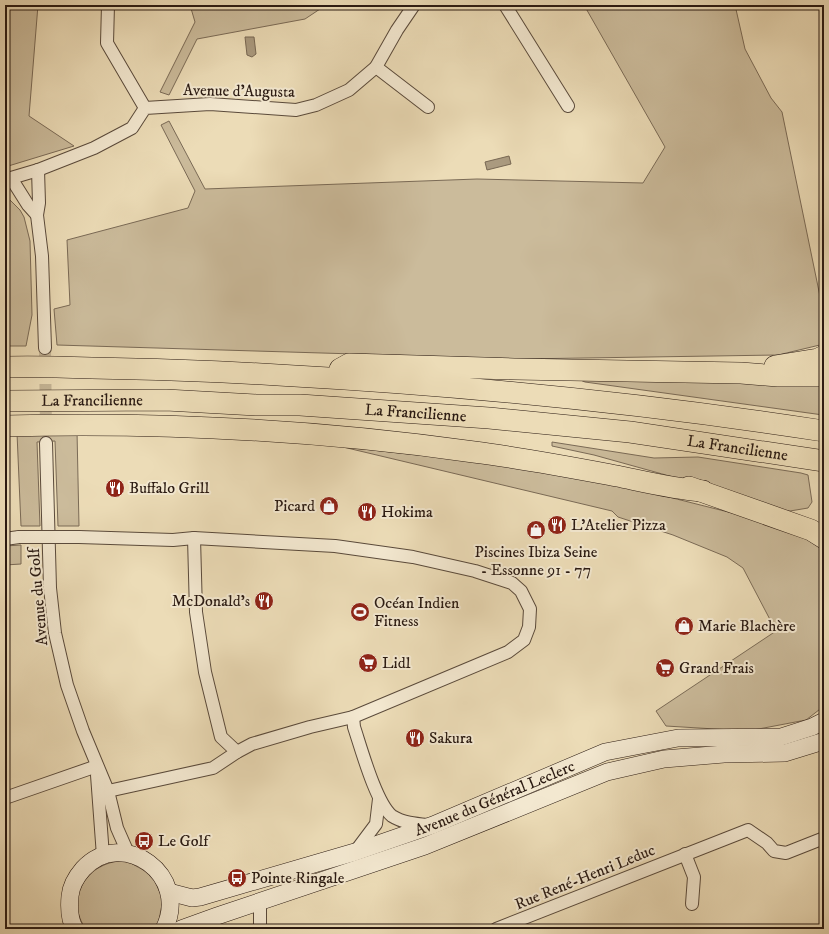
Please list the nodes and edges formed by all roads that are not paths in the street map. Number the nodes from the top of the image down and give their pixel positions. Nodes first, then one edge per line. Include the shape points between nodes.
1 (108, 5) edge
2 (414, 5) edge
3 (505, 5) edge
4 (376, 67) junction
5 (568, 106) dead end
6 (145, 108) junction
7 (428, 108) dead end
8 (38, 170) junction
9 (8, 178) edge
10 (37, 215) junction
11 (45, 348) tunnel mouth
12 (824, 356) edge
13 (5, 367) edge
14 (741, 373) junction
15 (824, 376) edge
16 (326, 377) junction
17 (5, 401) edge
18 (256, 405) junction
19 (5, 426) edge
20 (824, 431) edge
21 (46, 443) tunnel mouth
22 (824, 461) edge
23 (703, 491) junction
24 (194, 538) junction
25 (824, 538) edge
26 (5, 539) edge
27 (353, 717) junction
28 (824, 721) edge
29 (824, 741) edge
30 (238, 752) junction
31 (97, 766) junction
32 (108, 791) junction
33 (5, 798) edge
34 (379, 799) junction
35 (433, 825) junction
36 (824, 838) edge
37 (355, 852) junction
38 (128, 853) junction
39 (685, 854) junction
40 (103, 856) junction
41 (169, 892) junction
42 (260, 901) junction
43 (692, 904) dead end
44 (74, 928) edge
45 (164, 929) edge
46 (181, 929) edge
47 (260, 929) edge
48 (496, 929) edge

1 - 6 street via 108,44
2 - 4 street, Avenue d'Augusta
3 - 5 street
4 - 6 street, Avenue d'Augusta via 349,90 316,105 296,110 210,104
4 - 7 street
6 - 8 street via 132,128 94,148
8 - 9 street
8 - 10 street
9 - 10 street
10 - 11 street via 42,256
12 - 14 highway via 788,365 758,367
13 - 16 highway, La Francilienne via 171,369
14 - 15 highway
14 - 16 highway via 349,364
16 - 20 highway, La Francilienne via 634,405
17 - 18 highway, La Francilienne via 166,400
18 - 22 highway, La Francilienne via 300,405 630,432
18 - 23 highway via 274,417 418,431 538,450 638,472
19 - 23 highway via 165,426 278,431 391,441 483,453 677,489
21 - 31 street, Avenue du Golf via 50,588 55,633 67,685
23 - 25 highway via 810,530
24 - 26 street, bridge
24 - 27 street via 335,546 413,557 512,583 521,591 530,609 529,627 524,640 514,648
24 - 30 street via 196,612 205,672 221,737
27 - 30 street via 252,744
27 - 34 street via 354,727
28 - 35 main road, Avenue du Général Leclerc via 781,737 678,738 605,752
29 - 42 main road, Avenue du Général Leclerc via 784,753 664,759 607,772 426,846
30 - 32 street via 213,768
31 - 32 street, Avenue du Golf
31 - 33 street
31 - 40 street
32 - 38 street, Avenue du Golf via 117,828
34 - 35 street via 392,815 410,823
34 - 37 street via 376,824
35 - 37 main road, Avenue du Général Leclerc
36 - 39 street, Rue René-Henri Leduc via 786,853 774,851 748,830
37 - 41 main road, Avenue du Général Leclerc via 200,897 192,898
38 - 40 main road
38 - 41 main road via 147,860 161,874
39 - 43 street via 694,877
39 - 48 street, Rue René-Henri Leduc
40 - 44 main road via 88,863 77,876 70,891 69,907
41 - 45 main road via 171,908
42 - 46 main road, Avenue du Général Leclerc
42 - 47 street

